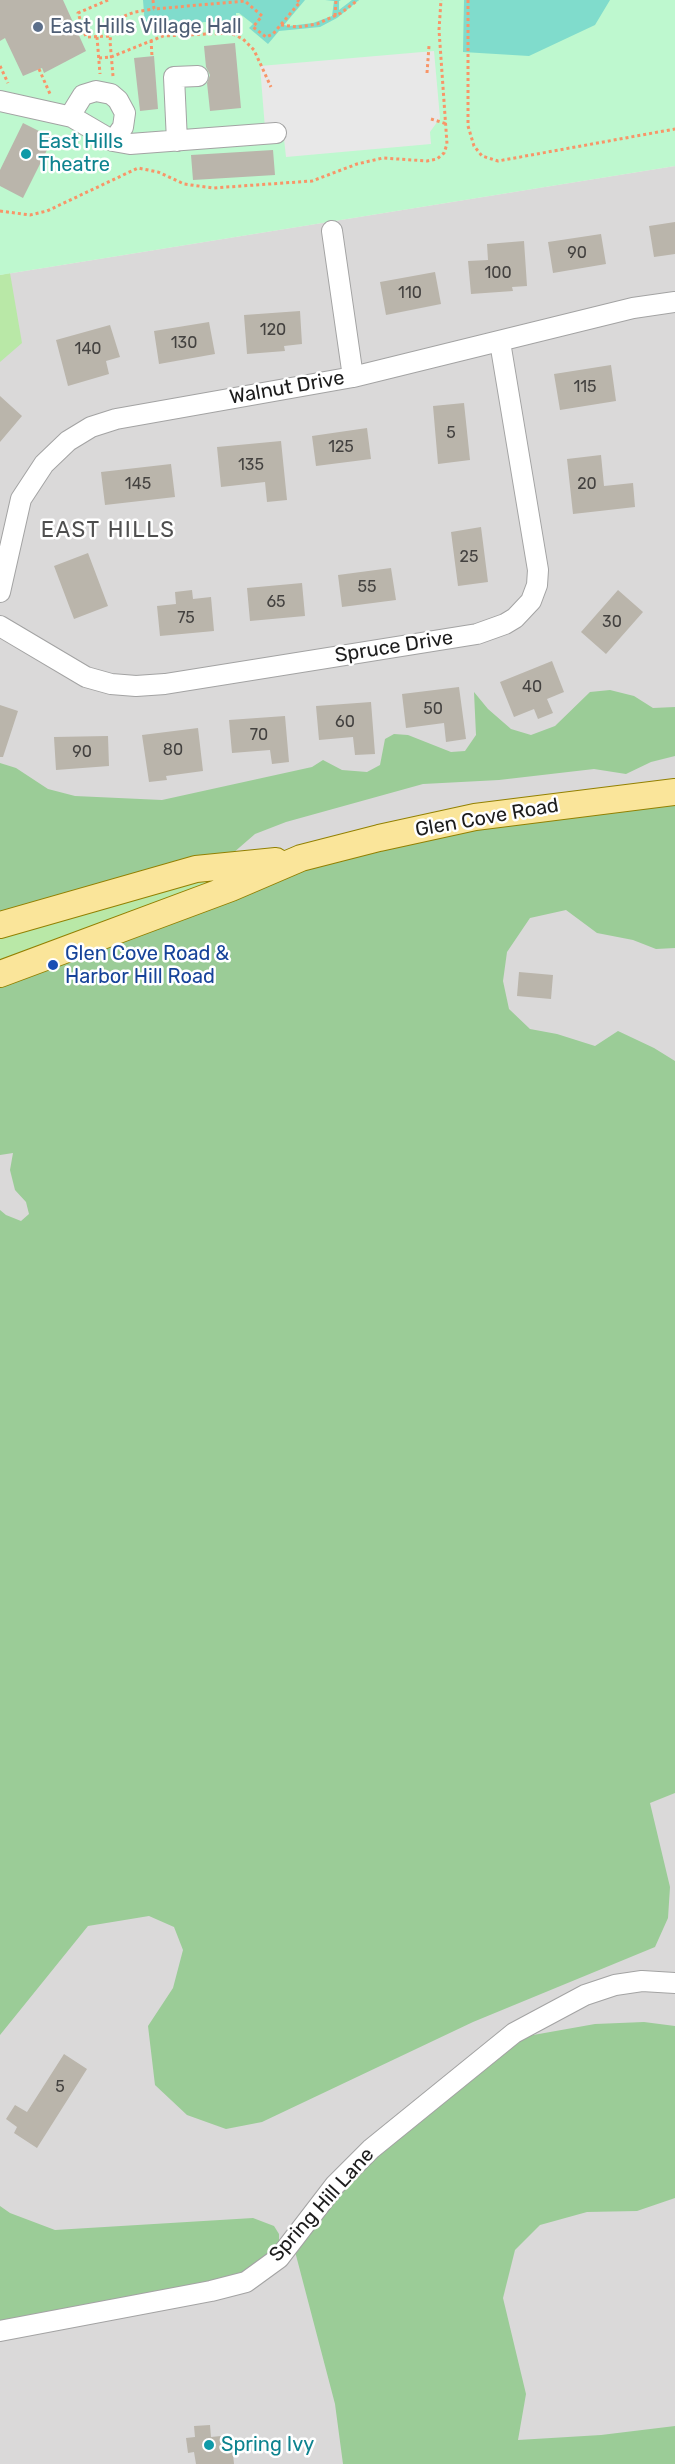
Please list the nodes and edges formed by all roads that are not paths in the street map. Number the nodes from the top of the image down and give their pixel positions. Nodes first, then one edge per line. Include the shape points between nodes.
1 (198, 76) dead end
2 (5, 95) edge
3 (70, 116) junction
4 (276, 133) dead end
5 (113, 141) junction
6 (177, 141) junction
7 (332, 231) dead end
8 (675, 302) edge
9 (500, 342) junction
10 (353, 377) junction
11 (0, 592) edge
12 (0, 626) edge
13 (675, 792) edge
14 (301, 858) junction
15 (0, 925) edge
16 (0, 974) edge
17 (675, 1983) edge
18 (0, 2331) edge

1 - 6 street via 174,77
2 - 3 street
3 - 5 street
3 - 5 street via 83,95 96,91 111,94 125,113 123,127
4 - 6 street
5 - 6 street
7 - 10 street
8 - 9 street, Walnut Drive via 633,308
9 - 10 street, Walnut Drive
9 - 12 street, Spruce Drive via 538,570 531,601 505,624 477,634 136,686 86,677
10 - 11 street, Walnut Drive via 116,419 91,427 68,441 44,464 21,499
13 - 14 main road, Glen Cove Road via 475,817
14 - 15 main road, Glen Cove Road via 196,868
14 - 16 main road, Glen Cove Road
17 - 18 street, Spring Hill Lane via 642,1981 615,1985 585,1995 514,2033 371,2149 335,2185 279,2258 246,2282

